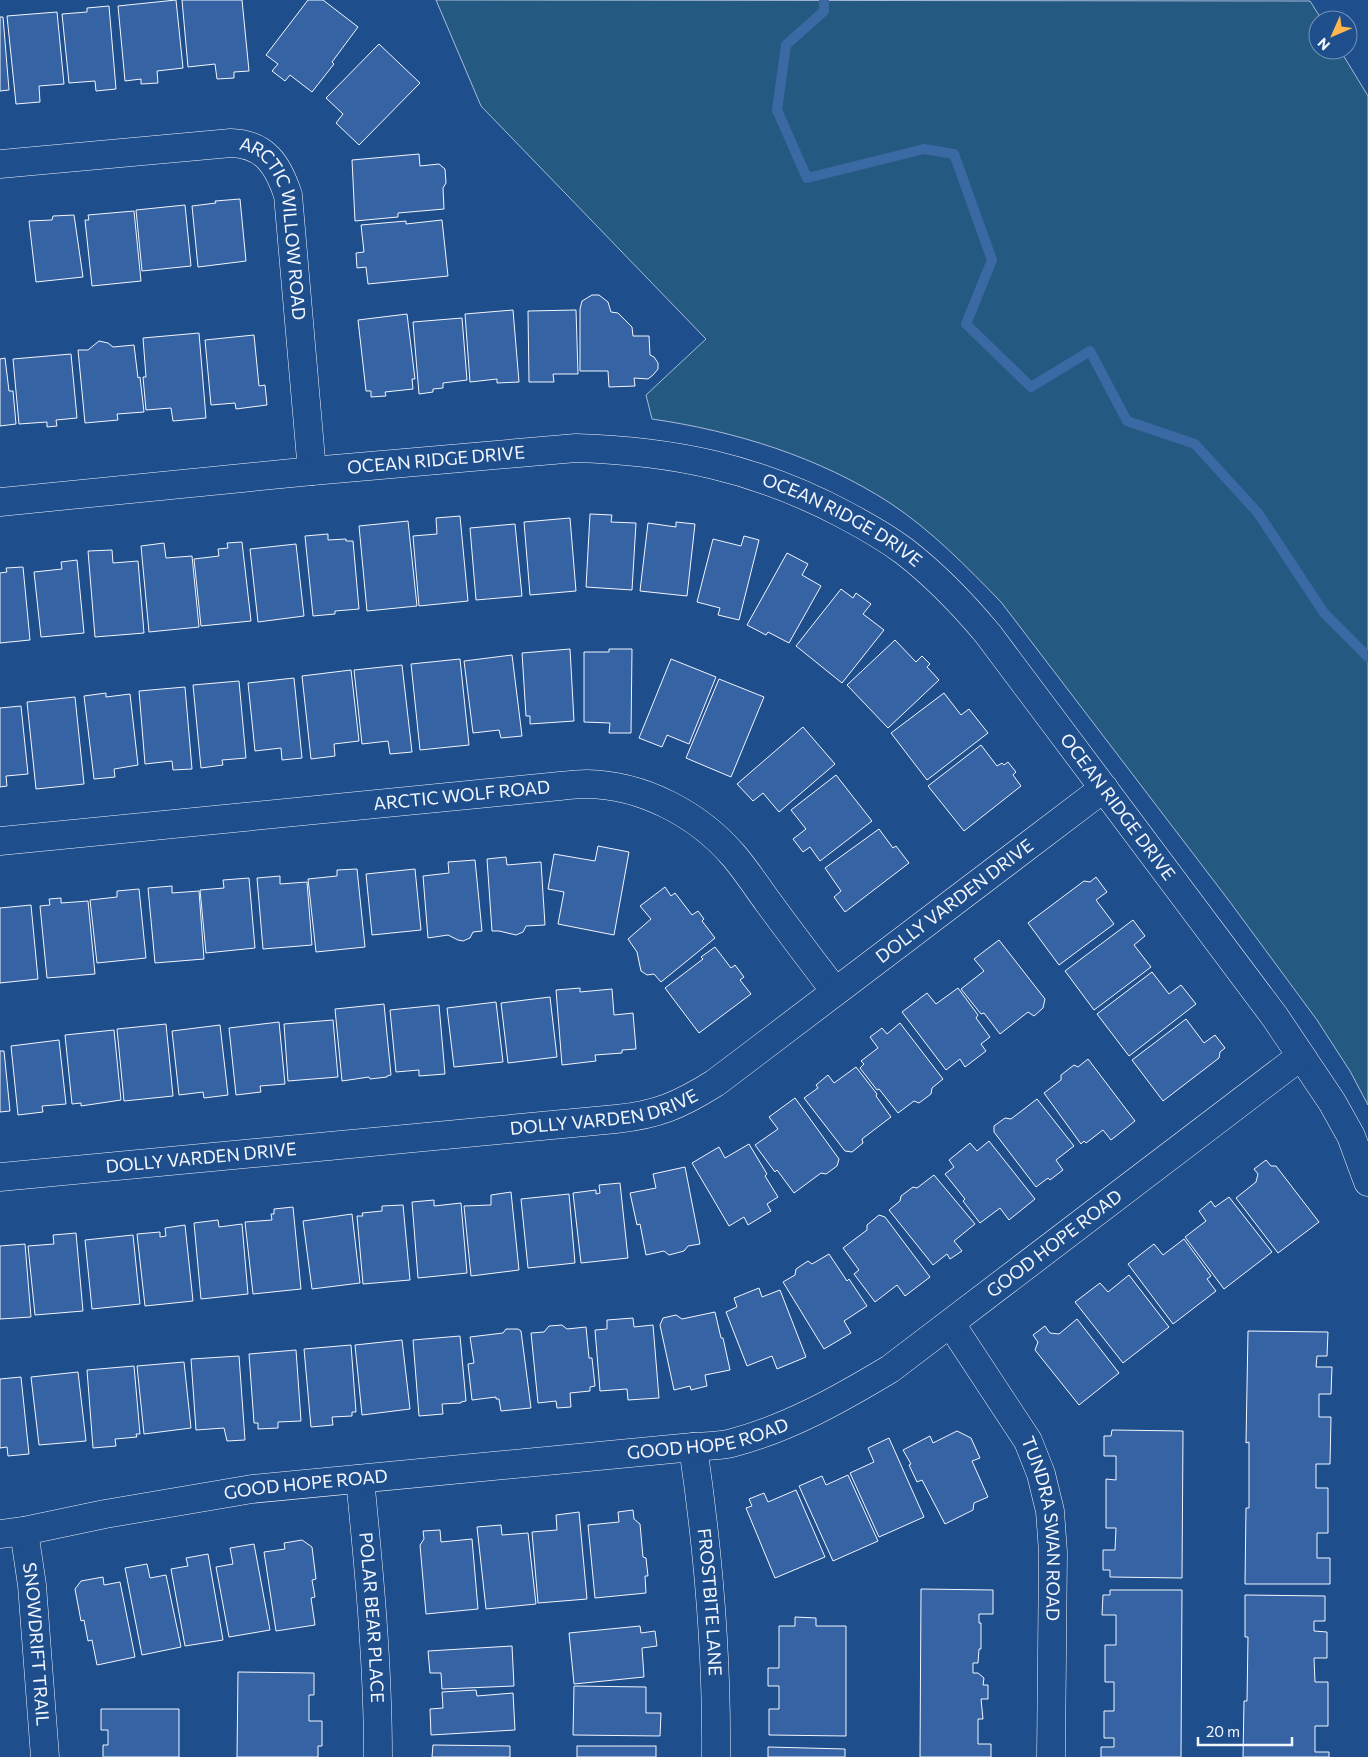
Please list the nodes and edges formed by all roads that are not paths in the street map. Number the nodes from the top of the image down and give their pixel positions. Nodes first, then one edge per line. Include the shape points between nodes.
1 (0, 164) edge
2 (312, 472) junction
3 (0, 502) edge
4 (1104, 788) junction
5 (0, 840) edge
6 (835, 991) junction
7 (1301, 1056) junction
8 (0, 1177) edge
9 (1368, 1182) edge
10 (951, 1324) junction
11 (693, 1447) junction
12 (360, 1479) junction
13 (12, 1533) edge
14 (45, 1757) edge
15 (378, 1757) edge
16 (716, 1757) edge
17 (1051, 1757) edge

1 - 2 street, ARCTIC WILLOW ROAD via 231,143 246,144 265,155 281,174 288,195
2 - 3 street, OCEAN RIDGE DRIVE
2 - 4 street, OCEAN RIDGE DRIVE via 576,448 667,455 715,464 801,493 870,528 904,551 962,604
4 - 6 street, DOLLY VARDEN DRIVE
4 - 7 street, OCEAN RIDGE DRIVE via 1275,1016
5 - 6 street, ARCTIC WOLF ROAD via 560,786 587,784 612,787 666,803 711,833 734,856
6 - 8 street, DOLLY VARDEN DRIVE via 694,1097 642,1116
7 - 9 street, OCEAN RIDGE DRIVE via 1351,1136
7 - 10 street, GOOD HOPE ROAD
10 - 11 street, GOOD HOPE ROAD via 890,1369 793,1422 730,1443
10 - 17 street, TUNDRA SWAN ROAD via 1028,1441 1041,1474 1050,1511 1053,1552
11 - 12 street, GOOD HOPE ROAD
11 - 16 street, FROSTBITE LANE via 712,1627 717,1698
12 - 13 street, GOOD HOPE ROAD via 252,1489
12 - 15 street, POLAR BEAR PLACE via 378,1714
13 - 14 street, SNOWDRIFT TRAIL via 32,1585

